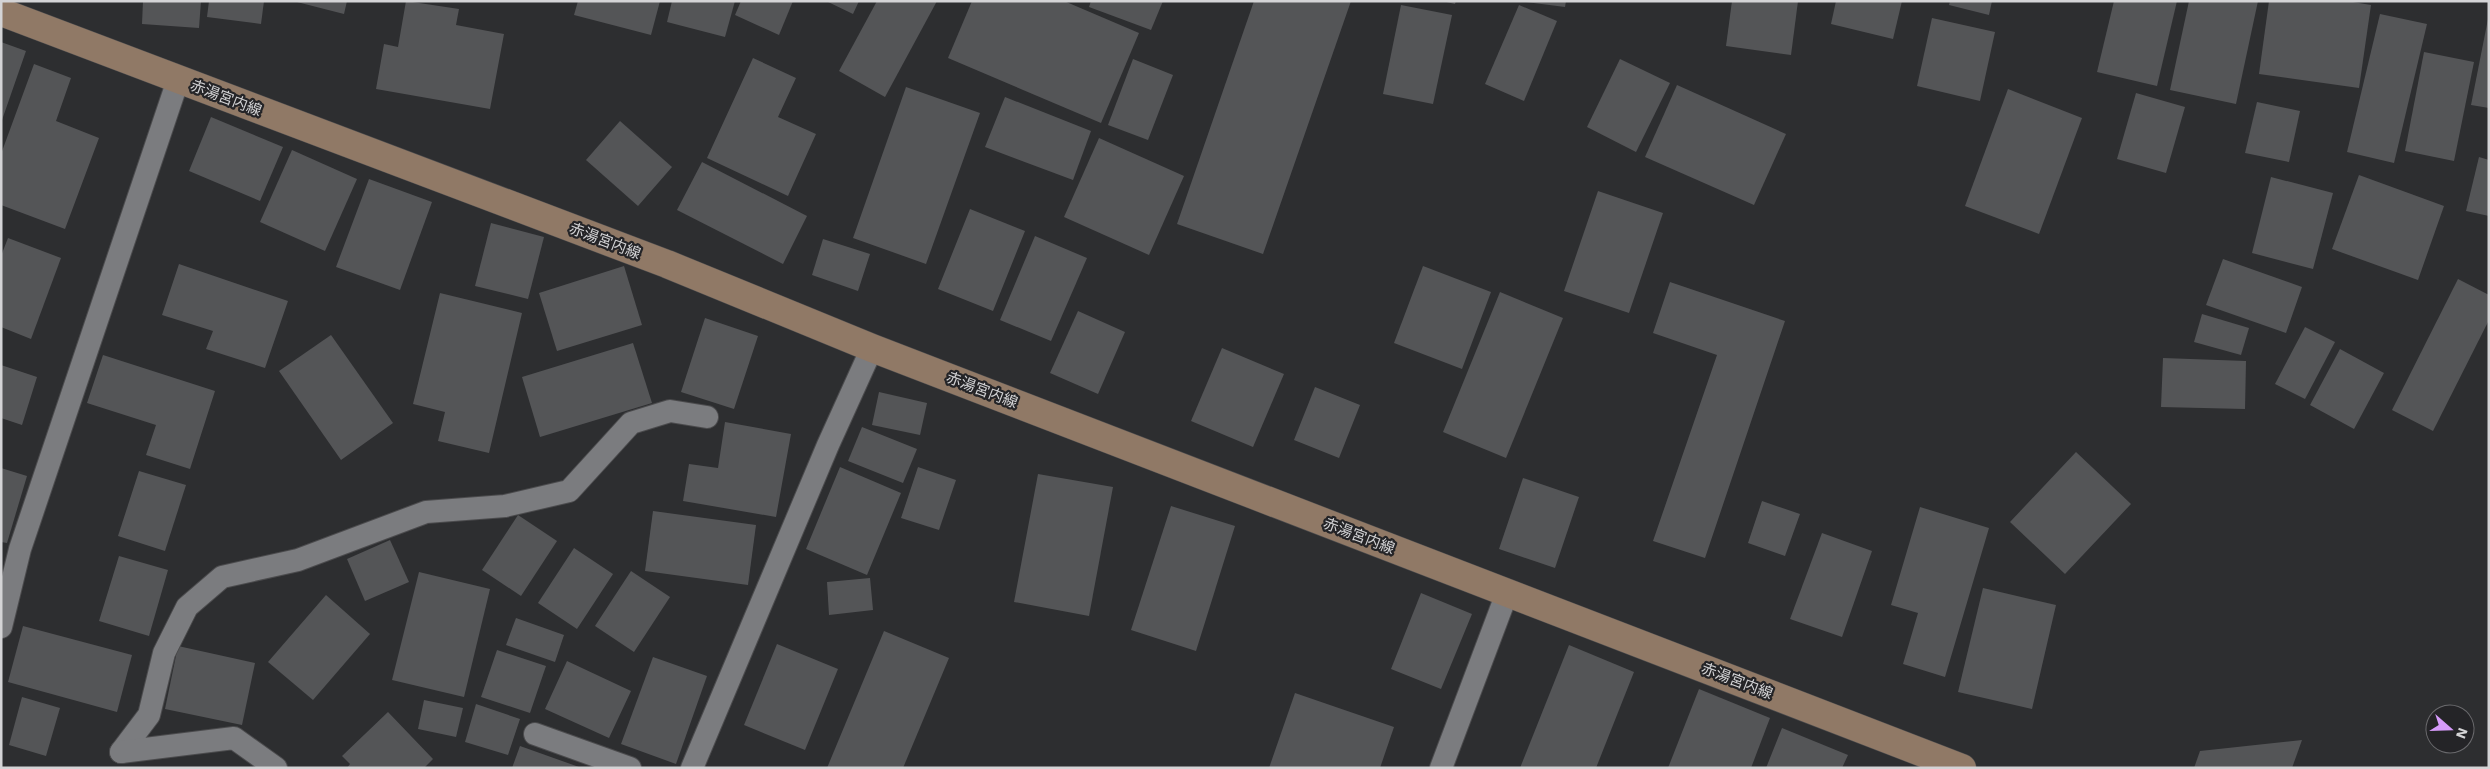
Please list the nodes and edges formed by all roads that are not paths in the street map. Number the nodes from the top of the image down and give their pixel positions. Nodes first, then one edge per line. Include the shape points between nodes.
1 (1, 12) edge
2 (178, 80) junction
3 (872, 348) junction
4 (707, 417) dead end
5 (1507, 593) junction
6 (1, 628) edge
7 (535, 734) dead end
8 (276, 768) edge
9 (630, 768) edge
10 (692, 768) edge
11 (1441, 768) edge
12 (1962, 768) edge

1 - 2 main road, 赤湯宮内線
2 - 3 main road, 赤湯宮内線 via 667,264
2 - 6 lane via 20,549
3 - 5 main road, 赤湯宮内線
3 - 10 lane
4 - 8 lane via 670,411 631,423 570,491 505,506 426,512 298,560 222,577 187,607 164,652 149,715 121,752 234,738
5 - 11 lane
5 - 12 main road, 赤湯宮内線
7 - 9 lane

